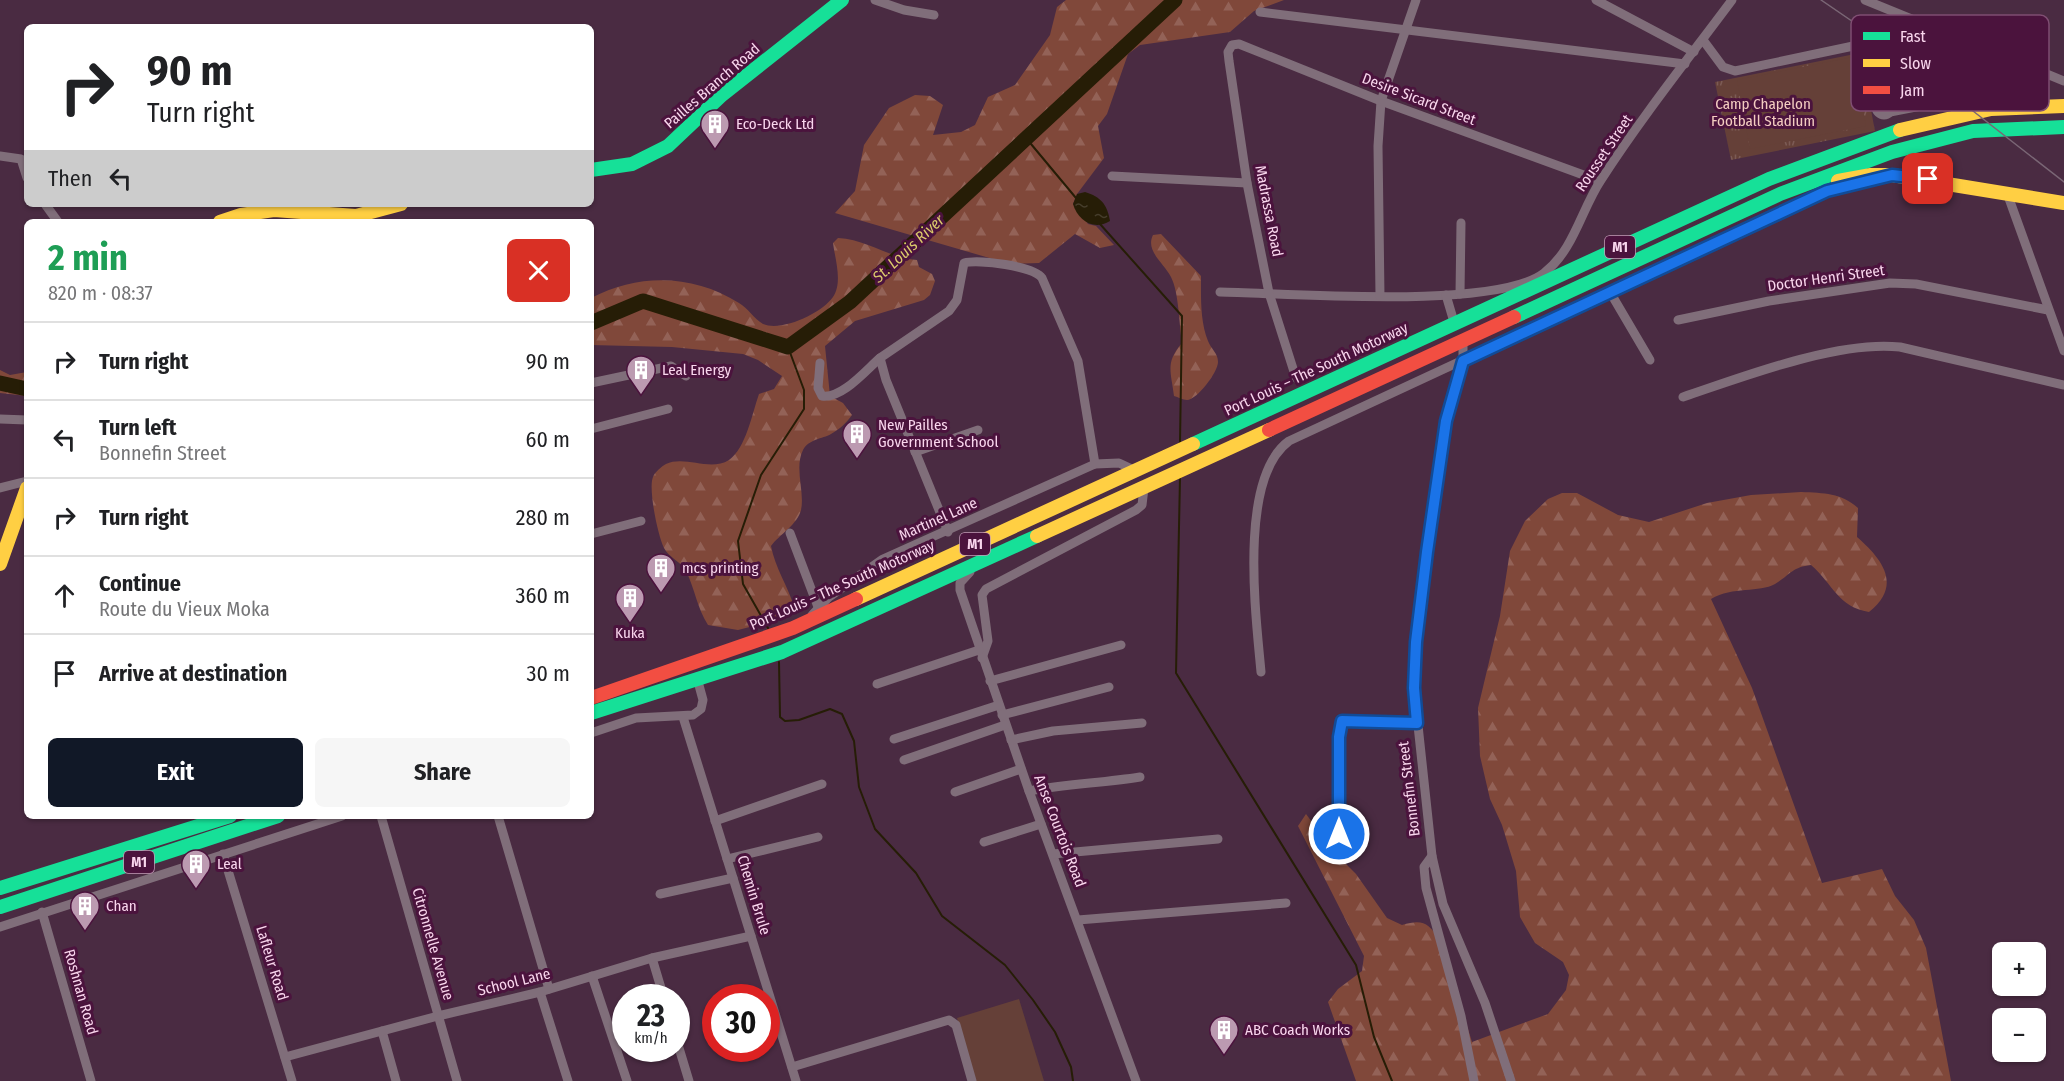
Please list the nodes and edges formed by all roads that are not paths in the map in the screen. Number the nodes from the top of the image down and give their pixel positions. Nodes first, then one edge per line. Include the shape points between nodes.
1 (842, 0) edge
2 (875, 0) edge
3 (1416, 0) edge
4 (1596, 0) edge
5 (1732, 0) edge
6 (1865, 0) edge
7 (1260, 12) dead end
8 (934, 15) dead end
9 (1902, 15) edge
10 (1405, 28) junction
11 (1703, 40) junction
12 (1851, 47) edge
13 (1229, 48) joint
14 (1694, 52) junction
15 (1686, 64) junction
16 (2049, 75) edge
17 (2064, 81) edge
18 (1381, 101) junction
19 (2064, 106) edge
20 (2049, 107) edge
21 (1878, 111) edge
22 (1895, 111) edge
23 (1982, 111) edge
24 (1890, 112) joint
25 (2064, 127) edge
26 (0, 156) edge
27 (24, 168) edge
28 (594, 170) edge
29 (1892, 175) junction
30 (1112, 176) dead end
31 (1600, 181) junction
32 (1247, 183) junction
33 (2007, 193) junction
34 (1780, 194) junction
35 (2064, 203) edge
36 (396, 207) edge
37 (381, 216) edge
38 (230, 219) edge
39 (1461, 223) dead end
40 (1220, 292) dead end
41 (1269, 292) junction
42 (1610, 292) junction
43 (1460, 294) junction
44 (1446, 295) junction
45 (1380, 296) junction
46 (2048, 309) junction
47 (1678, 320) dead end
48 (1454, 322) junction
49 (1463, 341) junction
50 (2064, 351) edge
51 (880, 358) junction
52 (1650, 360) dead end
53 (1463, 361) junction
54 (820, 363) dead end
55 (686, 376) dead end
56 (1296, 378) dead end
57 (594, 382) edge
58 (2064, 385) edge
59 (1683, 397) dead end
60 (668, 409) dead end
61 (0, 419) edge
62 (24, 420) edge
63 (594, 424) edge
64 (978, 430) dead end
65 (915, 452) junction
66 (1095, 464) junction
67 (1135, 470) junction
68 (24, 482) edge
69 (0, 488) edge
70 (1144, 488) junction
71 (22, 516) edge
72 (641, 521) dead end
73 (948, 532) junction
74 (594, 533) edge
75 (790, 533) dead end
76 (4, 546) edge
77 (997, 555) junction
78 (0, 564) edge
79 (931, 585) junction
80 (960, 591) junction
81 (818, 607) junction
82 (807, 622) junction
83 (1122, 645) dead end
84 (981, 654) junction
85 (1260, 672) dead end
86 (698, 678) junction
87 (990, 681) junction
88 (877, 684) dead end
89 (1109, 687) dead end
90 (594, 697) edge
91 (999, 705) junction
92 (594, 712) edge
93 (683, 717) junction
94 (1004, 720) junction
95 (1142, 723) dead end
96 (1417, 723) junction
97 (594, 732) edge
98 (894, 739) dead end
99 (1011, 740) junction
100 (904, 760) dead end
101 (1021, 769) junction
102 (1140, 777) dead end
103 (822, 784) dead end
104 (1029, 791) junction
105 (955, 792) dead end
106 (220, 819) edge
107 (269, 819) edge
108 (333, 819) edge
109 (382, 819) edge
110 (499, 819) edge
111 (716, 821) junction
112 (1041, 824) junction
113 (1339, 834) dead end
114 (818, 837) dead end
115 (1218, 839) dead end
116 (984, 842) dead end
117 (223, 854) junction
118 (1053, 854) junction
119 (1432, 856) junction
120 (727, 859) junction
121 (733, 878) junction
122 (3, 886) edge
123 (660, 894) dead end
124 (1286, 903) dead end
125 (0, 907) edge
126 (42, 912) junction
127 (1078, 920) junction
128 (0, 927) edge
129 (751, 936) junction
130 (652, 958) junction
131 (592, 976) junction
132 (660, 984) edge
133 (545, 991) junction
134 (438, 1016) junction
135 (382, 1031) junction
136 (285, 1057) junction
137 (683, 1062) edge
138 (792, 1067) junction
139 (91, 1081) edge
140 (292, 1081) edge
141 (396, 1081) edge
142 (457, 1081) edge
143 (568, 1081) edge
144 (627, 1081) edge
145 (689, 1081) edge
146 (796, 1081) edge
147 (972, 1081) edge
148 (1136, 1081) edge
149 (1474, 1081) edge
150 (1511, 1081) edge

1 - 28 main road, Pailles Branch Road via 722,95 668,146 632,164
2 - 8 street
3 - 10 street
4 - 14 street
5 - 11 street, Rousset Street
6 - 9 street
7 - 10 street
10 - 15 street
10 - 18 street
11 - 12 street via 1723,68 1735,71
11 - 14 street, Rousset Street
13 - 18 street, Desire Sicard Street via 1239,44
13 - 32 street, Madrassa Road
14 - 15 street, Rousset Street
15 - 31 street, Rousset Street
16 - 17 street
18 - 31 street, Desire Sicard Street
18 - 45 street
19 - 20 main road, Port Louis – The South Motorway / M1
21 - 24 street via 1880,115
22 - 24 street
23 - 48 main road, Port Louis – The South Motorway / M1 via 1873,140 1768,179
25 - 34 main road, M1 via 1973,131 1892,152
26 - 27 street via 21,159
29 - 33 main road
29 - 34 main road via 1864,176
29 - 42 street via 1827,191
30 - 32 street
31 - 43 street, Rousset Street via 1565,249 1546,272 1496,291
32 - 41 street, Madrassa Road
33 - 35 main road
33 - 46 street
34 - 49 main road, M1
36 - 37 main road
37 - 38 main road via 262,209
39 - 43 street
40 - 41 street, Rousset Street
41 - 45 street, Rousset Street
41 - 56 street, Madrassa Road
42 - 52 street
42 - 53 street
43 - 44 street, Rousset Street
44 - 45 street, Rousset Street
44 - 48 street
46 - 47 street, Doctor Henri Street via 1916,284 1890,283 1769,301
46 - 50 street
48 - 67 main road, Port Louis – The South Motorway / M1
49 - 53 street, Bonnefin Street
49 - 70 main road, M1
51 - 54 street via 841,390 826,397 818,388
51 - 65 street
51 - 66 street via 949,311 957,300 964,263 982,261 1038,273 1078,361
53 - 85 street via 1277,450 1265,477 1252,565
53 - 96 street, Bonnefin Street via 1446,421 1427,552 1416,642
55 - 57 street via 671,366
58 - 59 street via 1878,344 1776,366
60 - 63 street
61 - 62 street
64 - 65 street
65 - 73 street
66 - 67 street via 1119,464
66 - 73 street, Martinel Lane
67 - 82 main road, Port Louis – The South Motorway / M1
68 - 69 street
70 - 77 main road, M1
70 - 84 street via 1143,500 1136,510 986,589 982,595 988,641
71 - 76 main road
72 - 74 street
73 - 81 street, Martinel Lane via 883,560
75 - 81 street
76 - 78 main road
77 - 79 main road, M1
77 - 80 street via 965,576
79 - 80 street via 950,583
79 - 86 main road, M1 via 800,644
80 - 84 street, Anse Courtois Road
81 - 82 street, Martinel Lane
82 - 90 main road, Port Louis – The South Motorway / M1
83 - 87 street
84 - 87 street, Anse Courtois Road
84 - 88 street
86 - 92 main road, M1
86 - 93 street via 701,709
87 - 91 street, Anse Courtois Road
89 - 94 street
91 - 94 street, Anse Courtois Road
91 - 98 street
93 - 97 street via 636,718
93 - 111 street, Chemin Brule
94 - 99 street, Anse Courtois Road
94 - 100 street
95 - 99 street via 1053,731
96 - 113 street via 1342,721
96 - 119 street, Bonnefin Street
99 - 101 street, Anse Courtois Road
101 - 104 street, Anse Courtois Road
101 - 105 street
102 - 104 street
103 - 111 street
104 - 112 street, Anse Courtois Road
106 - 122 main road, M1
107 - 125 main road, M1
108 - 117 street
109 - 134 street, Citronnelle Avenue
110 - 133 street
111 - 120 street, Chemin Brule
112 - 116 street
112 - 118 street, Anse Courtois Road
114 - 120 street
115 - 118 street
117 - 126 street
117 - 136 street, Lafleur Road
118 - 127 street, Anse Courtois Road
119 - 149 street via 1424,867 1426,888
119 - 150 street, Bonnefin Street via 1443,904 1485,1003
120 - 121 street, Chemin Brule
121 - 123 street
121 - 129 street, Chemin Brule
124 - 127 street
126 - 128 street
126 - 139 street, Roshnan Road
127 - 148 street, Anse Courtois Road
129 - 130 street, School Lane
129 - 138 street, Chemin Brule
130 - 131 street, School Lane
130 - 132 street
131 - 133 street, School Lane
131 - 144 street
133 - 134 street, School Lane
133 - 143 street
134 - 135 street, School Lane
134 - 142 street, Citronnelle Avenue
135 - 136 street, School Lane
135 - 141 street
136 - 140 street, Lafleur Road
137 - 145 street
138 - 146 street, Chemin Brule
138 - 147 street via 949,1020 956,1025

